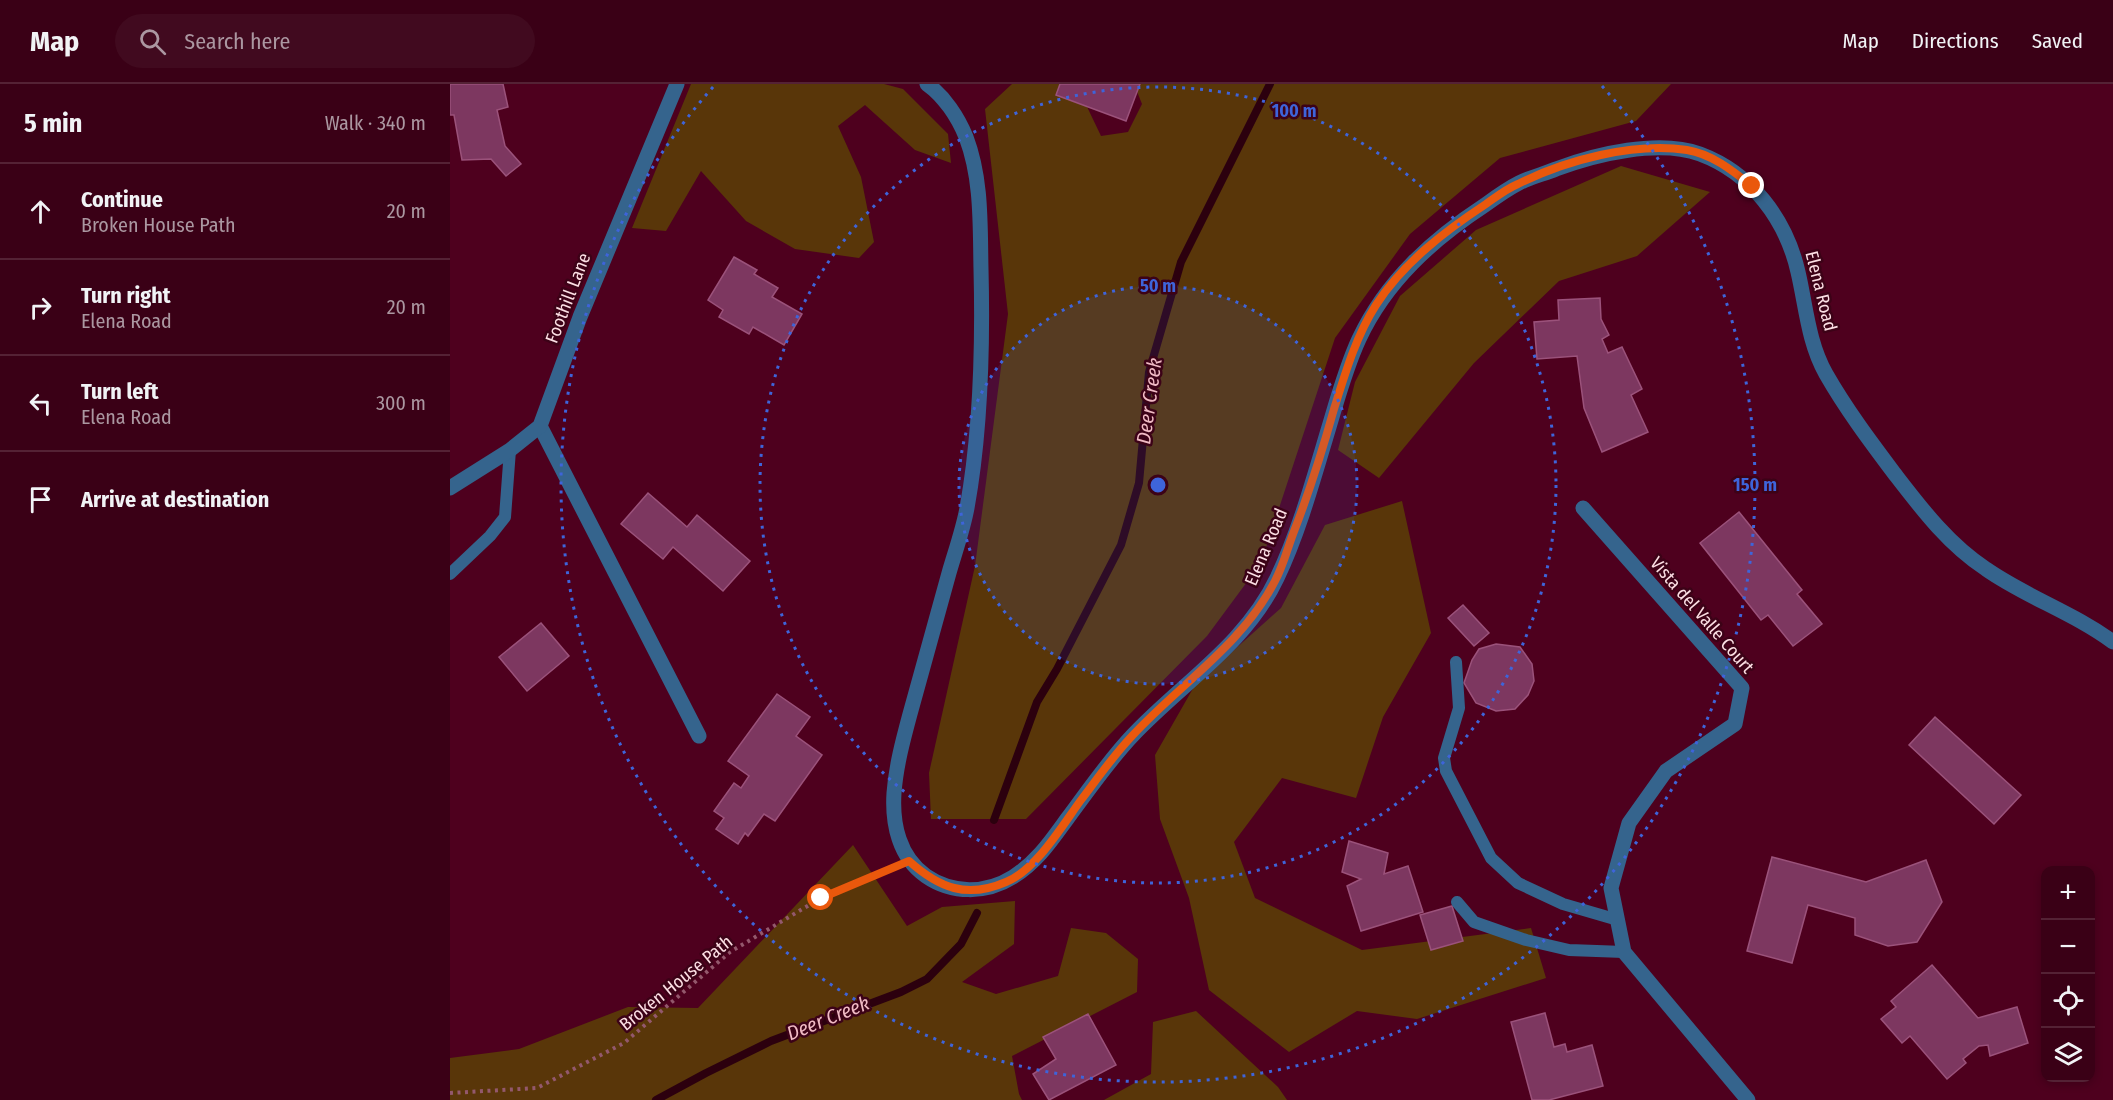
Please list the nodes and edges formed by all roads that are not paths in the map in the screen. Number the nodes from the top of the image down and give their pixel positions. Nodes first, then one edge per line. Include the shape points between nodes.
1 (677, 84) edge
2 (927, 84) edge
3 (540, 426) junction
4 (510, 450) junction
5 (450, 488) edge
6 (1583, 508) dead end
7 (450, 574) edge
8 (2113, 642) edge
9 (1456, 662) dead end
10 (699, 736) dead end
11 (1457, 902) dead end
12 (1618, 920) junction
13 (1624, 952) junction
14 (1748, 1100) edge

1 - 3 street, Foothill Lane via 580,317
2 - 8 street, Elena Road via 941,94 965,134 975,171 980,208 982,310 979,417 966,513 900,753 894,823 909,861 926,876 948,887 968,892 1007,882 1038,858 1131,737 1238,636 1258,611 1277,578 1311,488 1357,343 1376,305 1411,262 1456,224 1516,184 1583,159 1652,148 1690,150 1725,165 1752,186 1777,218 1797,265 1806,321 1822,367 1861,430 1936,527 1983,568
3 - 4 street
3 - 10 street
4 - 5 street
4 - 7 lane via 505,517
6 - 12 street, Vista del Valle Court via 1742,688 1735,724 1666,771 1629,823 1611,888
9 - 12 lane via 1460,708 1444,758 1446,771 1491,858 1518,883 1563,904
11 - 13 lane via 1474,922 1526,940 1569,950
12 - 13 street, Vista del Valle Court
13 - 14 street, Vista del Valle Court

